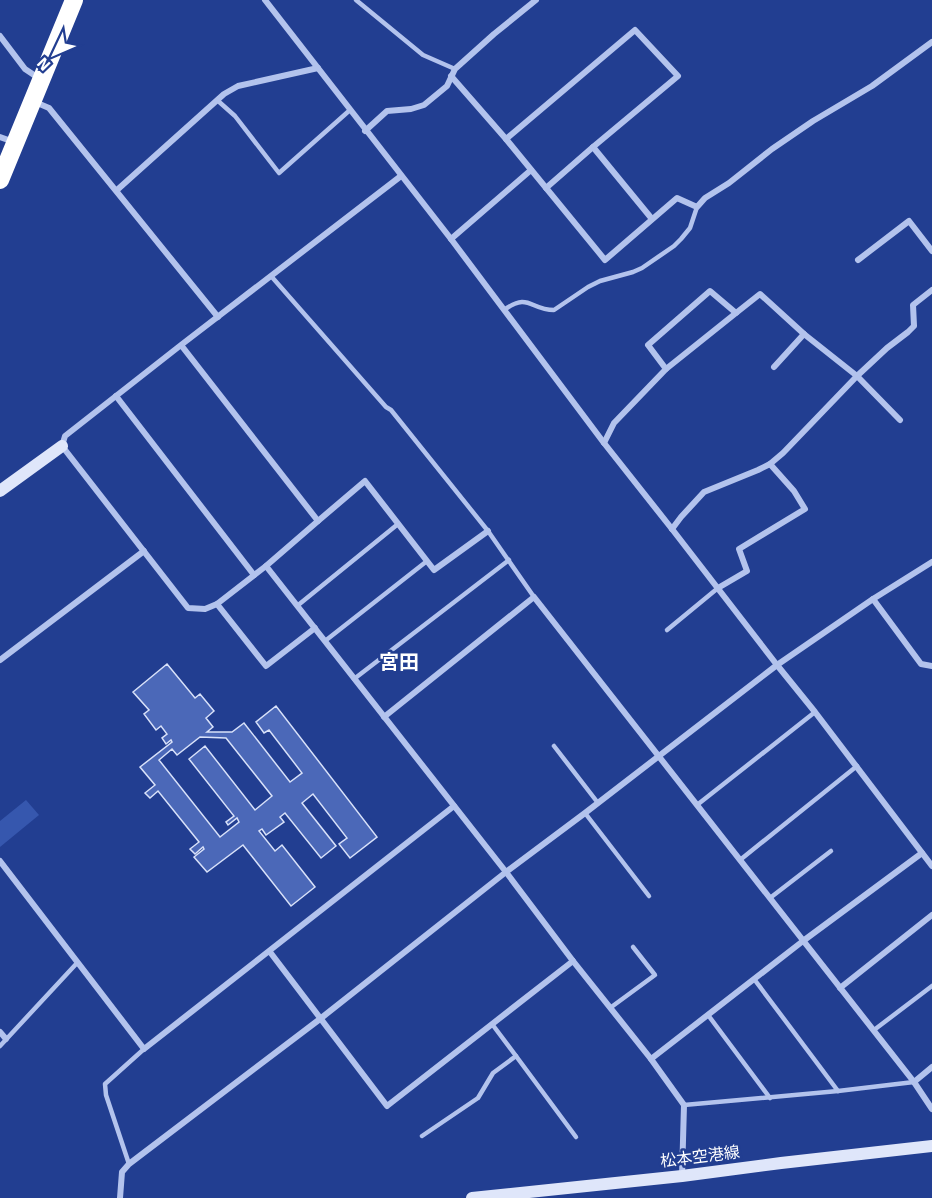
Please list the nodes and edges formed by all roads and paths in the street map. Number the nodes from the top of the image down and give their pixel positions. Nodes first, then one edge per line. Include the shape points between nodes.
1 (74, 0) edge
2 (265, 0) edge
3 (356, 0) edge
4 (536, 0) edge
5 (0, 36) edge
6 (932, 42) edge
7 (318, 68) junction
8 (455, 69) junction
9 (451, 76) junction
10 (41, 80) junction
11 (217, 100) junction
12 (32, 101) junction
13 (350, 110) junction
14 (365, 130) junction
15 (506, 139) junction
16 (8, 140) edge
17 (593, 147) junction
18 (531, 170) junction
19 (401, 176) junction
20 (0, 180) edge
21 (546, 188) junction
22 (117, 190) junction
23 (697, 207) junction
24 (652, 219) junction
25 (451, 240) junction
26 (932, 251) edge
27 (858, 260) dead end
28 (271, 276) junction
29 (932, 290) edge
30 (504, 310) junction
31 (736, 313) junction
32 (218, 317) junction
33 (804, 334) junction
34 (181, 345) junction
35 (774, 367) dead end
36 (666, 369) junction
37 (856, 376) junction
38 (116, 396) junction
39 (900, 420) dead end
40 (604, 443) junction
41 (62, 446) junction
42 (770, 464) junction
43 (0, 491) edge
44 (318, 520) junction
45 (398, 524) junction
46 (672, 529) junction
47 (488, 531) junction
48 (144, 551) junction
49 (509, 560) junction
50 (427, 561) junction
51 (932, 562) edge
52 (266, 566) junction
53 (254, 575) junction
54 (718, 588) junction
55 (534, 597) junction
56 (873, 599) junction
57 (217, 604) junction
58 (297, 606) junction
59 (315, 628) junction
60 (667, 630) dead end
61 (325, 641) junction
62 (0, 660) edge
63 (777, 664) junction
64 (932, 666) edge
65 (354, 679) junction
66 (815, 712) junction
67 (384, 717) junction
68 (554, 746) dead end
69 (658, 756) junction
70 (857, 766) junction
71 (598, 803) junction
72 (697, 805) junction
73 (454, 806) junction
74 (585, 813) junction
75 (831, 851) dead end
76 (922, 853) junction
77 (740, 860) junction
78 (0, 861) edge
79 (932, 866) edge
80 (506, 872) junction
81 (649, 896) dead end
82 (770, 898) junction
83 (932, 915) edge
84 (803, 940) junction
85 (633, 947) dead end
86 (270, 951) junction
87 (573, 961) junction
88 (77, 963) junction
89 (754, 979) junction
90 (932, 986) edge
91 (840, 988) junction
92 (610, 1008) junction
93 (708, 1015) junction
94 (320, 1019) junction
95 (492, 1024) junction
96 (874, 1030) junction
97 (0, 1032) edge
98 (6, 1039) junction
99 (0, 1046) edge
100 (144, 1049) junction
101 (516, 1056) junction
102 (651, 1059) junction
103 (932, 1067) edge
104 (914, 1082) junction
105 (838, 1091) junction
106 (770, 1098) junction
107 (684, 1105) junction
108 (932, 1109) edge
109 (422, 1136) dead end
110 (576, 1137) dead end
111 (932, 1146) edge
112 (129, 1164) junction
113 (682, 1176) junction
114 (586, 1185) junction
115 (120, 1198) edge
116 (472, 1198) edge
117 (580, 1198) edge

1 - 10 highway
2 - 7 street
3 - 8 lane via 423,55
4 - 8 street
5 - 10 street via 25,69
6 - 23 street via 872,86 772,149
7 - 11 street via 238,86
7 - 13 street
8 - 9 street
9 - 14 street via 447,86 424,105 387,111
9 - 15 street
10 - 12 highway
11 - 13 lane via 235,116 279,173
11 - 22 street
12 - 16 highway
12 - 22 street via 49,108
13 - 14 street
14 - 19 street
15 - 17 street via 636,30 678,76
15 - 18 street
16 - 20 highway
17 - 21 street
17 - 24 street
18 - 21 street
18 - 25 street
19 - 25 street
19 - 28 street
21 - 24 street via 605,260
22 - 32 street
23 - 24 street via 677,198
23 - 30 lane via 690,228 681,239 633,272 600,281 554,310 519,302
25 - 30 street
26 - 27 street via 909,221
28 - 32 street
28 - 47 lane via 391,410
29 - 37 street via 913,305 914,326
30 - 40 street
31 - 33 street via 760,294
31 - 36 street
31 - 36 street via 710,291 648,345
32 - 34 street
33 - 35 street
33 - 37 street
34 - 38 street
34 - 44 street
36 - 40 street via 614,423
37 - 39 street
37 - 42 street
38 - 41 street via 65,436
38 - 53 street
40 - 46 street
41 - 43 main road
41 - 48 street
42 - 46 street via 704,492
42 - 54 street via 805,509 739,549 747,571
44 - 45 street via 365,481
44 - 52 street
45 - 50 street
45 - 58 lane
46 - 54 street
47 - 49 lane
47 - 50 street via 434,570
48 - 57 street via 188,608 205,609
48 - 62 street
49 - 55 lane
49 - 65 lane
50 - 61 lane
51 - 56 street
52 - 53 street
52 - 58 street
53 - 57 street
54 - 60 lane
54 - 63 street
55 - 67 street
55 - 69 street
56 - 63 street
56 - 64 street via 921,664
57 - 59 street via 266,666
58 - 59 street
59 - 61 street
61 - 65 street
63 - 66 street
63 - 69 street
65 - 67 street
66 - 70 street
66 - 72 lane
67 - 73 street
68 - 71 lane
69 - 71 street
69 - 72 street
70 - 76 street
70 - 77 lane
71 - 74 street
72 - 77 street
73 - 80 street
73 - 86 street
74 - 80 street
74 - 81 lane
75 - 82 lane
76 - 79 street
76 - 84 street
77 - 82 street
78 - 88 street
80 - 87 street
80 - 94 street
82 - 84 street
83 - 91 street
84 - 89 street
84 - 91 street
85 - 92 lane via 655,975
86 - 94 street
86 - 100 street
87 - 92 street
87 - 95 street
88 - 98 lane
88 - 100 street
89 - 93 street
89 - 105 lane
90 - 96 lane
91 - 96 street
92 - 102 street
93 - 102 street
93 - 106 lane
94 - 95 street via 387,1106
94 - 112 street
95 - 101 lane
96 - 104 street
97 - 98 street
98 - 99 lane
100 - 112 lane via 105,1084
101 - 109 lane via 494,1073 478,1098
101 - 110 lane
102 - 107 street
103 - 104 street
104 - 105 lane
104 - 108 street
105 - 106 lane
106 - 107 lane
107 - 113 street
111 - 113 main road, 松本空港線
112 - 115 street via 122,1172
113 - 114 main road, 松本空港線
114 - 116 main road, 松本空港線
114 - 117 main road

